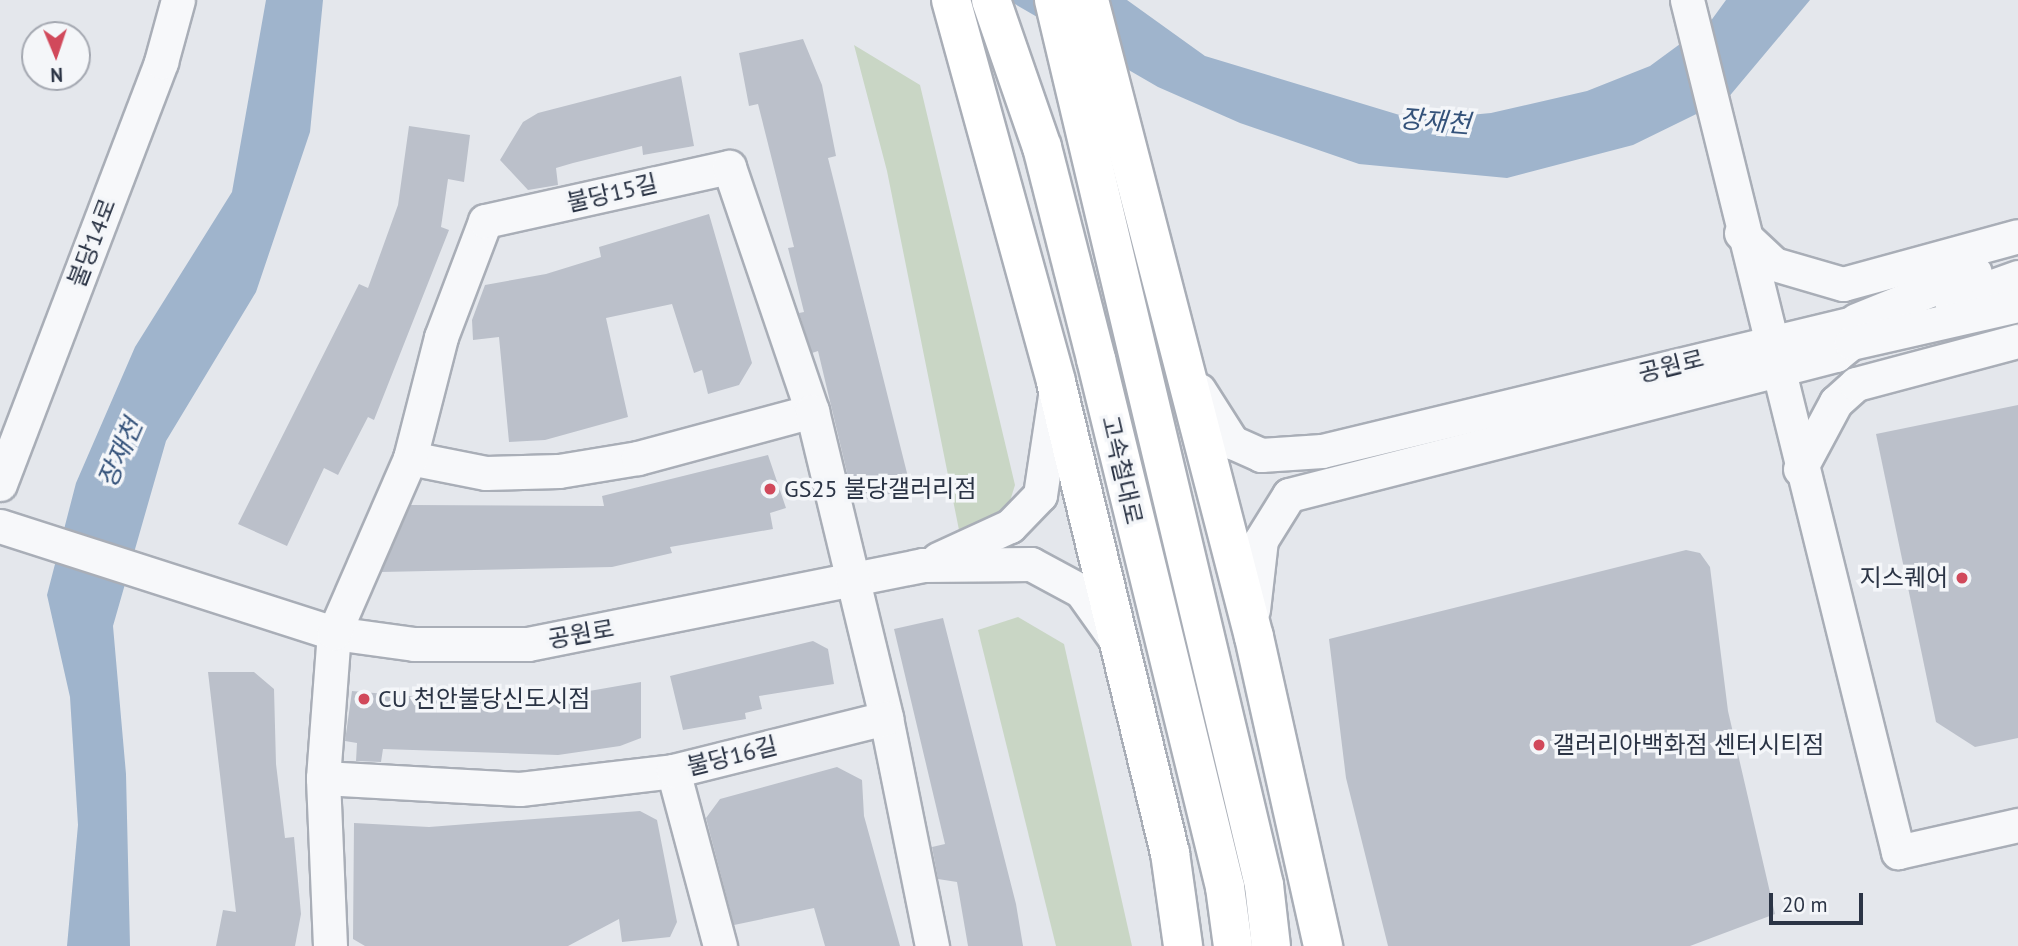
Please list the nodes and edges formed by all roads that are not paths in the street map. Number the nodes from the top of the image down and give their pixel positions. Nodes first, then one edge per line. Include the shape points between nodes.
1 (178, 0) edge
2 (951, 0) edge
3 (991, 0) edge
4 (1054, 0) edge
5 (1089, 0) edge
6 (1689, 8) edge
7 (1741, 233) junction
8 (2018, 236) edge
9 (2018, 253) edge
10 (2018, 277) edge
11 (2018, 305) edge
12 (1846, 324) junction
13 (2018, 328) edge
14 (2018, 341) edge
15 (1836, 355) junction
16 (1772, 357) junction
17 (1182, 362) junction
18 (1056, 382) junction
19 (812, 411) junction
20 (410, 457) junction
21 (1800, 469) junction
22 (0, 484) edge
23 (0, 526) edge
24 (923, 565) junction
25 (852, 580) junction
26 (334, 633) junction
27 (1254, 637) junction
28 (1120, 647) junction
29 (886, 718) junction
30 (673, 771) junction
31 (323, 778) junction
32 (2018, 825) edge
33 (330, 946) edge
34 (720, 946) edge
35 (932, 946) edge
36 (1183, 946) edge
37 (1233, 946) edge
38 (1271, 946) edge
39 (1324, 946) edge

1 - 22 street, 불당14로 via 161,62
2 - 18 main road
3 - 37 main road, 고속철대로 via 1042,147 1225,887
4 - 38 main road, 고속철대로 via 1264,885
5 - 17 main road
6 - 7 street
7 - 8 street via 1774,264 1843,284
7 - 16 street
9 - 12 street
10 - 12 street, 공원로 via 1959,299
11 - 15 street, 공원로 via 1851,343
12 - 16 street, 공원로
13 - 15 street via 1972,329 1856,358
14 - 21 street via 1856,384 1836,402
15 - 16 street, 공원로
16 - 17 street, 공원로 via 1322,451 1261,455 1233,442
16 - 21 street
16 - 27 street, 공원로 via 1289,495 1270,517 1252,578
17 - 27 main road
18 - 24 street via 1040,495 1010,526
18 - 28 main road
19 - 20 street via 638,458 559,471 486,473
19 - 20 street, 불당15길 via 729,167 485,222 440,337
19 - 25 street, 불당15길
20 - 26 street, 불당15길
21 - 32 street via 1898,852
23 - 26 street, 공원로
24 - 25 street, 공원로
24 - 28 street via 1031,564 1081,592
25 - 26 street, 공원로 via 528,644 414,644
25 - 29 street
26 - 31 street
27 - 39 main road
28 - 36 main road via 1170,853
29 - 30 street, 불당16길
29 - 35 street
30 - 31 street via 520,789
30 - 34 street, 불당16길
31 - 33 street

